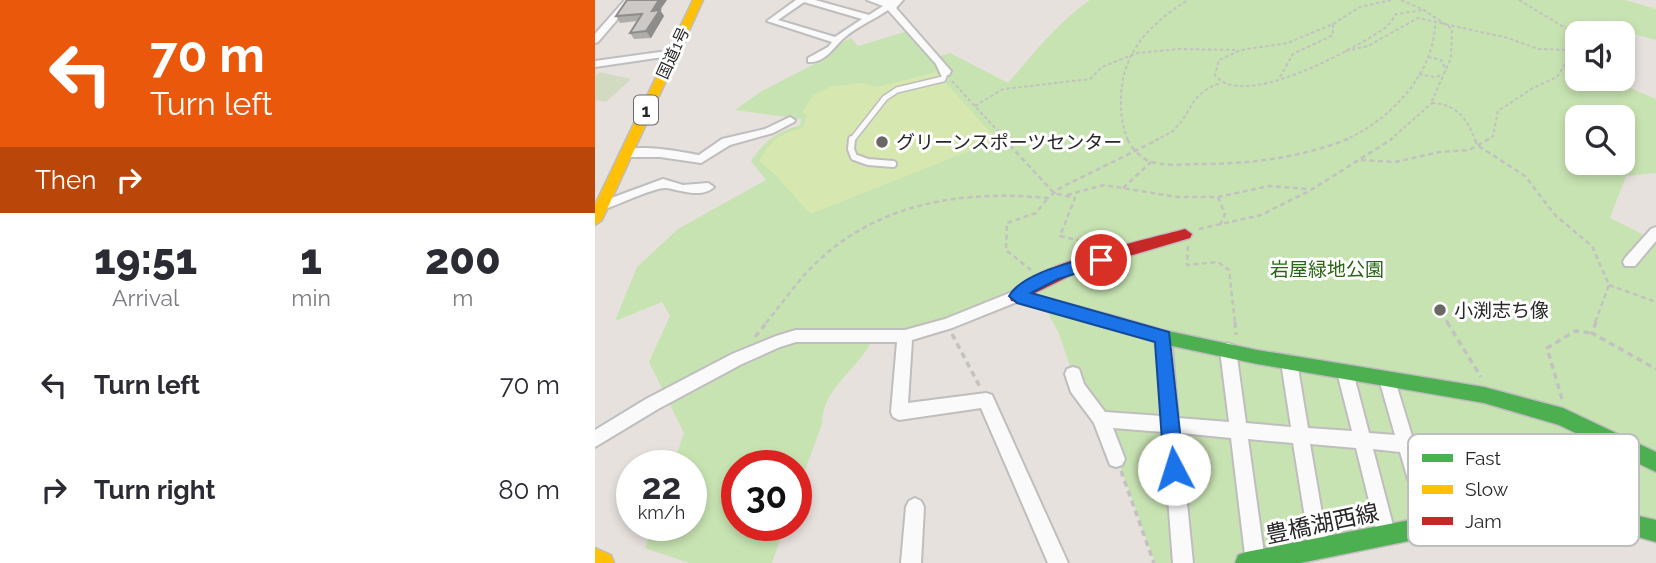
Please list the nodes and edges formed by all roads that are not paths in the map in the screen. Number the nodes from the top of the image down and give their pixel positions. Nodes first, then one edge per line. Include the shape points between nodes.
1 (630, 0) edge
2 (687, 0) edge
3 (698, 0) edge
4 (804, 0) edge
5 (871, 0) edge
6 (899, 0) edge
7 (888, 2) edge
8 (869, 18) junction
9 (595, 40) edge
10 (836, 40) junction
11 (660, 55) junction
12 (811, 60) dead end
13 (595, 64) edge
14 (945, 73) joint
15 (790, 120) dead end
16 (626, 153) junction
17 (893, 164) dead end
18 (708, 187) dead end
19 (597, 206) edge
20 (1656, 232) edge
21 (1185, 234) road end
22 (1630, 261) dead end
23 (1017, 296) junction
24 (905, 336) junction
25 (1163, 337) junction
26 (1235, 351) junction
27 (1289, 362) junction
28 (1345, 372) junction
29 (1073, 374) dead end
30 (1387, 379) junction
31 (1101, 419) junction
32 (1170, 425) junction
33 (1238, 430) junction
34 (1599, 434) edge
35 (1301, 435) junction
36 (595, 439) edge
37 (1362, 440) junction
38 (1406, 444) junction
39 (1408, 451) edge
40 (1639, 454) edge
41 (1116, 459) road end
42 (1656, 462) edge
43 (915, 507) dead end
44 (1639, 527) edge
45 (1408, 528) edge
46 (1656, 531) edge
47 (1386, 533) junction
48 (1318, 548) junction
49 (595, 559) edge
50 (1250, 562) edge
51 (603, 563) edge
52 (911, 563) edge
53 (1058, 563) edge
54 (1183, 563) edge

1 - 9 street
2 - 11 main road, 国道1号 / 1
3 - 16 main road, 国道1号 / 1
4 - 8 street
4 - 10 street via 771,21
5 - 7 street
6 - 7 street
7 - 8 street
7 - 14 street via 937,57
8 - 10 street
10 - 12 street via 831,49
11 - 13 street
11 - 19 main road, 国道1号 / 1
14 - 17 lane via 943,79 897,90 885,98 852,139 854,157
15 - 16 street via 769,131 726,142 701,159
16 - 19 main road, 国道1号 / 1
18 - 19 street via 683,189 663,183
20 - 22 street
21 - 23 main road via 1067,270
23 - 24 street
23 - 25 main road
24 - 36 street via 796,336 737,359
24 - 53 street via 899,412 986,400
25 - 26 main road
25 - 32 street
26 - 27 main road
26 - 33 street
27 - 28 main road
27 - 35 street
28 - 30 main road
28 - 37 street
29 - 31 street
30 - 34 main road via 1494,398 1563,416
30 - 38 street
31 - 32 street
31 - 41 street
32 - 33 street
32 - 54 street
33 - 35 street
33 - 50 street
35 - 37 street
35 - 48 street
37 - 38 street
37 - 47 street
38 - 39 street
40 - 42 main road
43 - 52 street
44 - 46 main road, 豊橋湖西線
45 - 47 main road, 豊橋湖西線
47 - 48 main road, 豊橋湖西線
48 - 50 main road, 豊橋湖西線
49 - 51 main road

